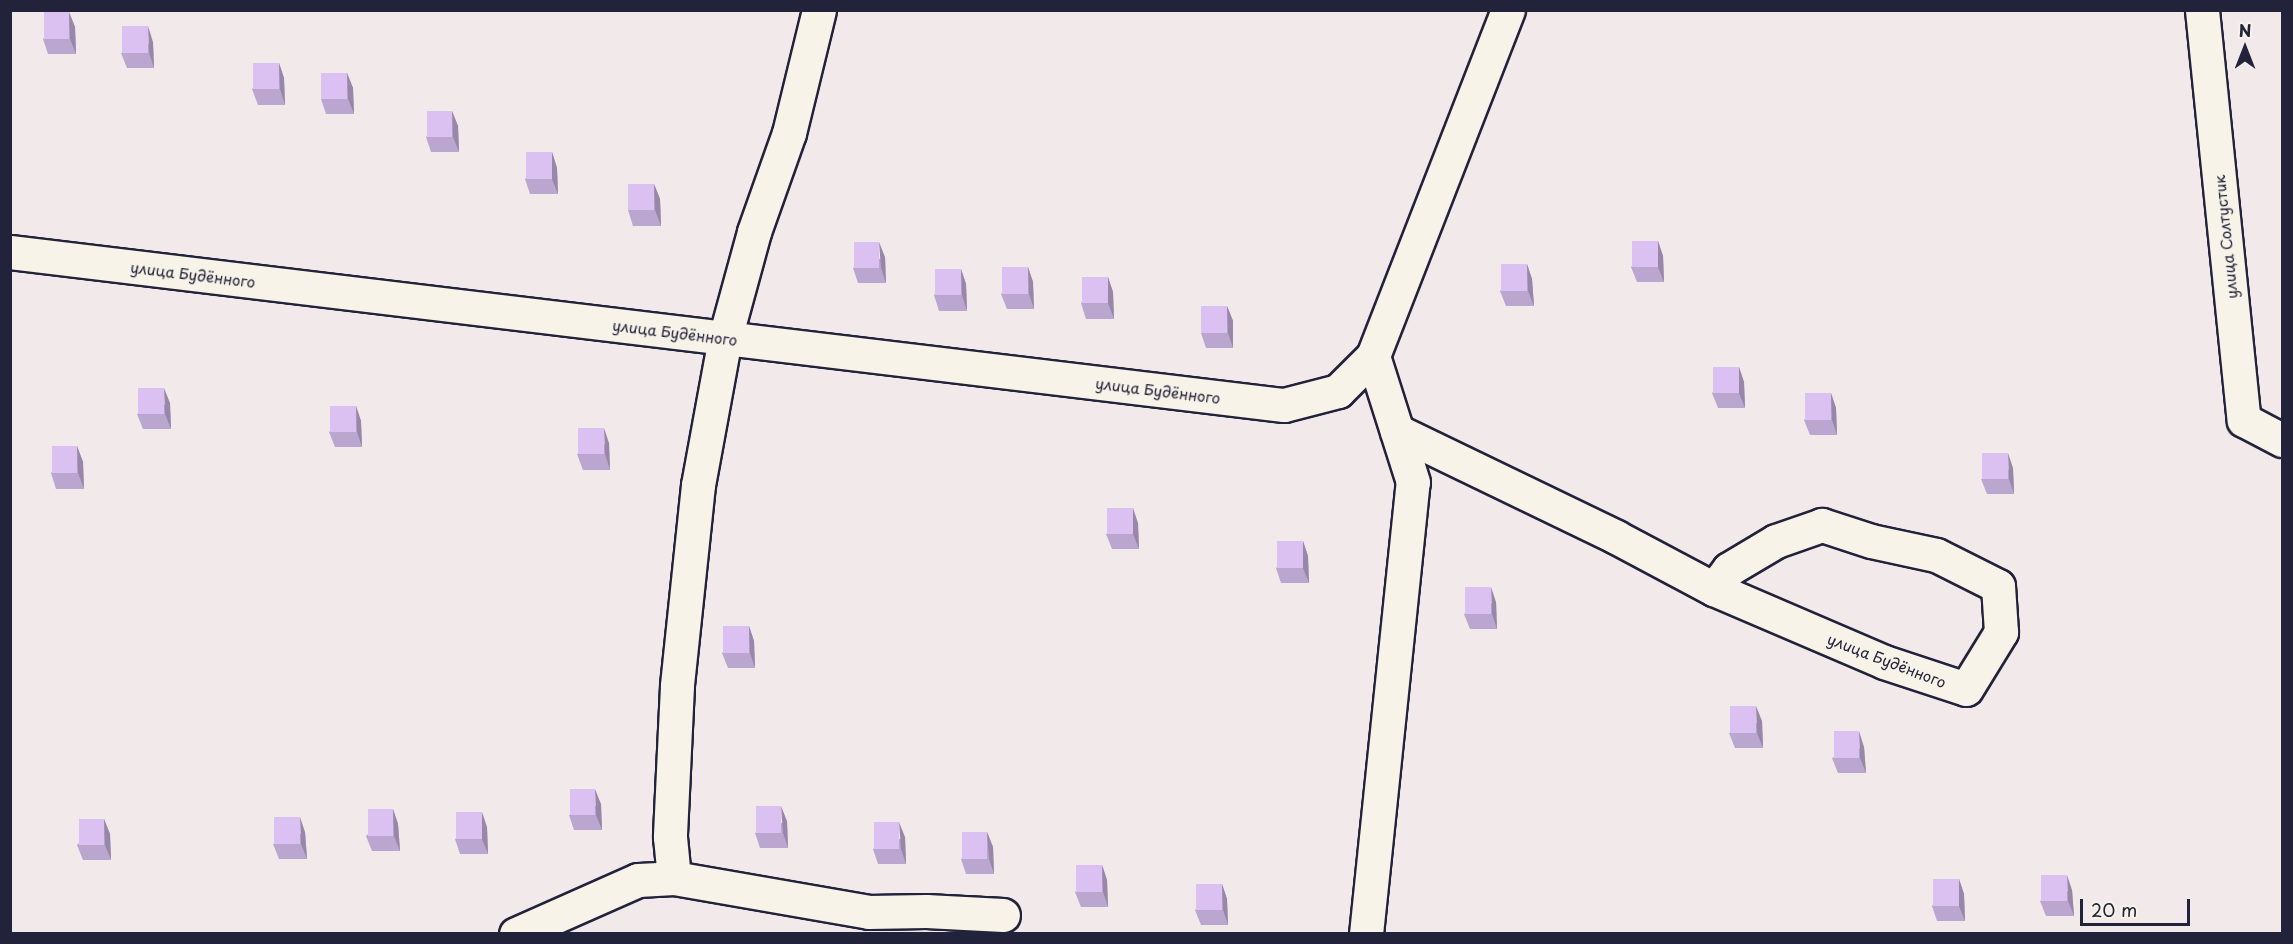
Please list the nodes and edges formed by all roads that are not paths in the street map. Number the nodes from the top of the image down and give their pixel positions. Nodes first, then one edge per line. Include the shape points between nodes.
1 (819, 10) edge
2 (1508, 10) edge
3 (2202, 10) edge
4 (10, 252) edge
5 (725, 338) junction
6 (1373, 356) junction
7 (1397, 431) junction
8 (2283, 440) edge
9 (1714, 589) junction
10 (674, 878) junction
11 (1003, 915) dead end
12 (516, 933) edge
13 (1366, 933) edge

1 - 5 street via 789,133 754,232
2 - 6 street
3 - 8 street, улица Солтустик via 2244,420
4 - 5 street, улица Будённого
5 - 6 street, улица Будённого via 1284,405 1338,391
5 - 10 street via 698,485 677,686 670,837
6 - 7 street
7 - 9 street, улица Будённого
7 - 13 street via 1413,482
9 - 9 street, улица Будённого via 1884,662 1966,689 2001,632 1998,586 1936,555 1871,541 1822,525 1776,541 1729,569
10 - 11 street via 868,912
10 - 12 street via 638,880

